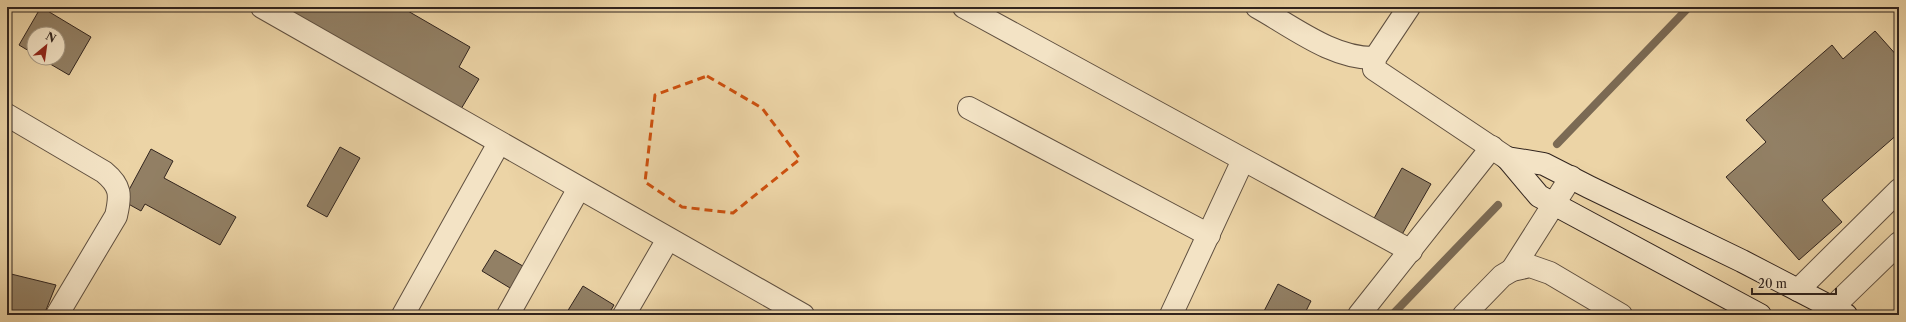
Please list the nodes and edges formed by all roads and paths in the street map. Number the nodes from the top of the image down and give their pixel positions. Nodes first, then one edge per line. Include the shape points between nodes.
1 (262, 7) edge
2 (964, 7) edge
3 (1257, 7) edge
4 (1409, 7) edge
5 (1375, 58) junction
6 (969, 108) dead end
7 (7, 115) edge
8 (499, 143) junction
9 (1499, 152) junction
10 (1243, 160) junction
11 (1572, 177) junction
12 (579, 188) junction
13 (1899, 190) edge
14 (1555, 204) junction
15 (1209, 235) junction
16 (668, 239) junction
17 (1896, 250) edge
18 (1410, 251) junction
19 (1512, 270) junction
20 (1798, 290) junction
21 (1839, 311) edge
22 (57, 315) edge
23 (403, 315) edge
24 (508, 315) edge
25 (624, 315) edge
26 (803, 315) edge
27 (1171, 315) edge
28 (1360, 315) edge
29 (1464, 315) edge
30 (1621, 315) edge
31 (1760, 315) edge

1 - 8 street
2 - 10 street
3 - 5 street via 1332,50 1360,58
4 - 5 street
5 - 9 street via 1374,69
6 - 15 street
7 - 22 street via 104,172 114,180 119,190 116,216
8 - 12 street
8 - 23 street
9 - 11 street via 1544,164
9 - 14 street via 1539,196
9 - 18 street
10 - 15 street
10 - 18 street
11 - 14 street
11 - 20 street
12 - 16 street
12 - 24 street
13 - 20 street
14 - 19 street
14 - 31 street
15 - 27 street
16 - 25 street
16 - 26 street
17 - 21 street
18 - 28 street
19 - 29 street via 1502,276
19 - 30 street via 1530,266 1541,268
20 - 21 street

